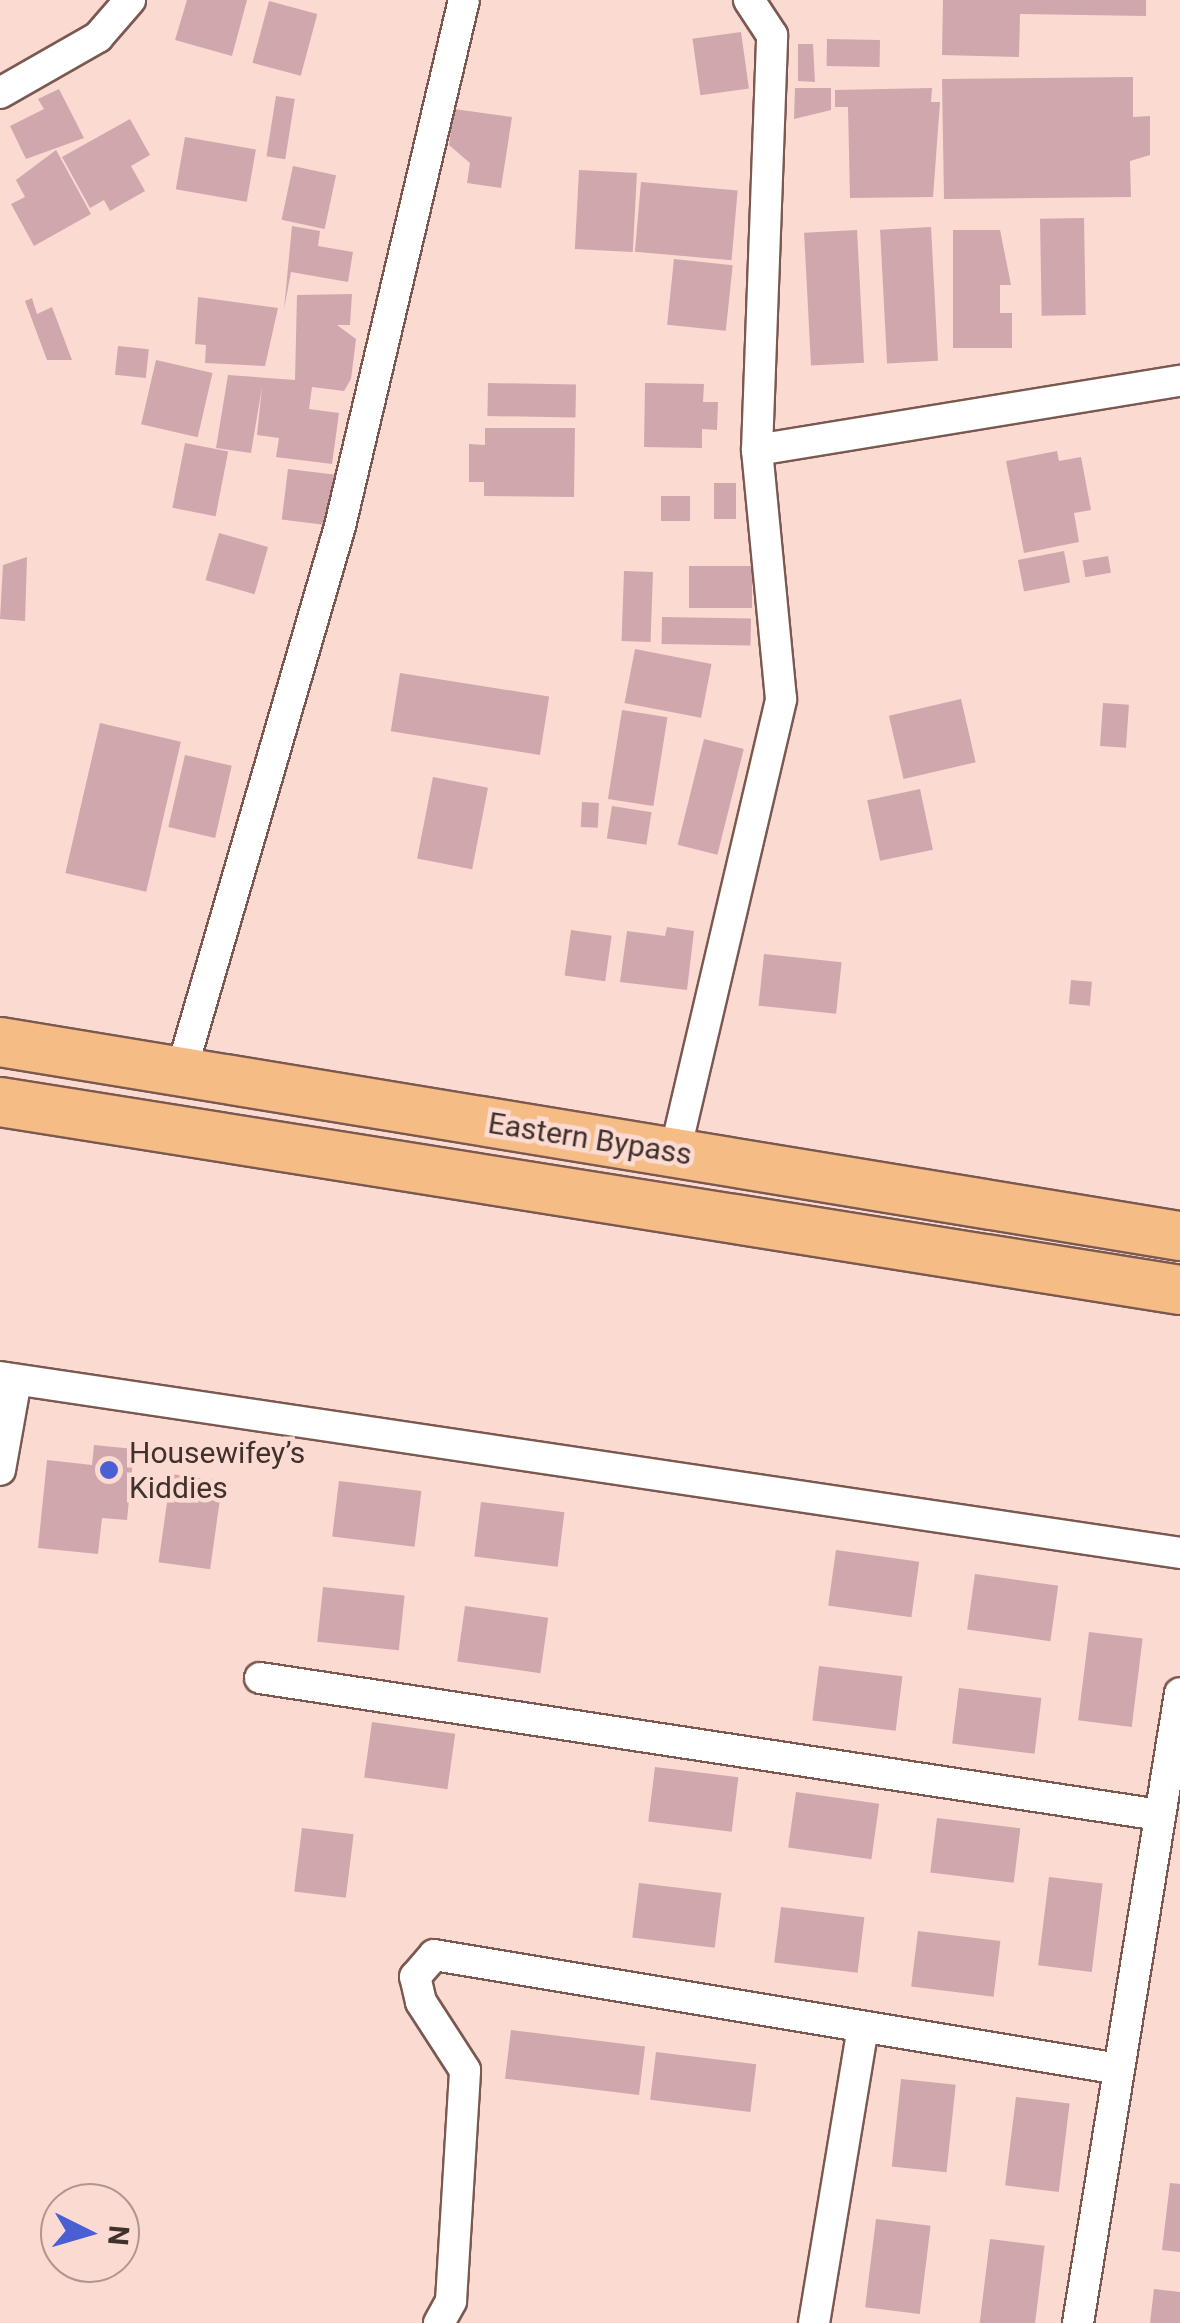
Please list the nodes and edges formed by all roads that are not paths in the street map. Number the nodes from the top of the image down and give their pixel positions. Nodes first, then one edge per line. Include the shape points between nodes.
1 (130, 0) edge
2 (464, 0) edge
3 (749, 0) edge
4 (0, 93) edge
5 (1180, 380) edge
6 (756, 450) junction
7 (0, 1042) edge
8 (181, 1072) junction
9 (0, 1102) edge
10 (675, 1152) junction
11 (1180, 1236) edge
12 (1180, 1290) edge
13 (8, 1378) edge
14 (0, 1470) edge
15 (1180, 1553) edge
16 (260, 1678) dead end
17 (1180, 1693) edge
18 (1160, 1815) junction
19 (863, 2027) junction
20 (1119, 2069) junction
21 (439, 2323) edge
22 (814, 2323) edge
23 (1078, 2323) edge

1 - 4 street via 98,37
2 - 8 street via 340,526
3 - 6 street via 772,34
5 - 6 street
6 - 10 street via 781,699
7 - 8 main road, Eastern Bypass
8 - 10 main road, Eastern Bypass
9 - 12 main road, Eastern Bypass
10 - 11 main road, Eastern Bypass
13 - 14 street
13 - 15 street
16 - 18 street
17 - 18 street
18 - 20 street
19 - 20 street
19 - 21 street via 434,1955 420,1962 421,2002 465,2070 451,2300
19 - 22 street
20 - 23 street

